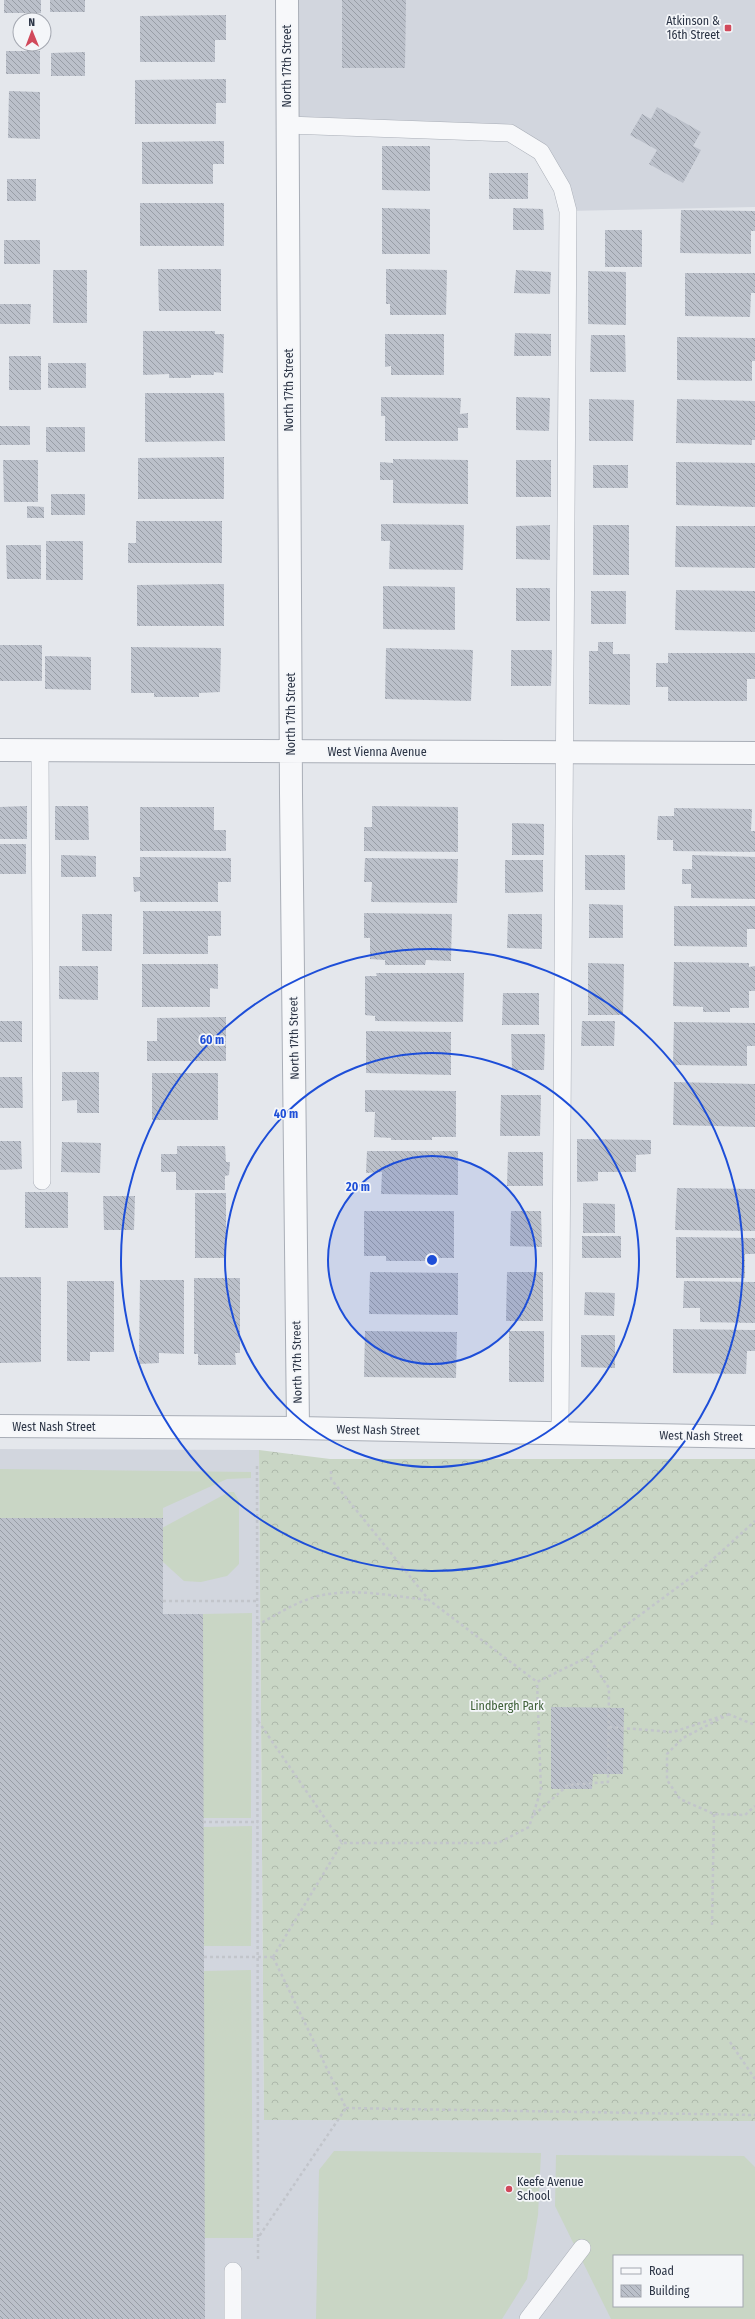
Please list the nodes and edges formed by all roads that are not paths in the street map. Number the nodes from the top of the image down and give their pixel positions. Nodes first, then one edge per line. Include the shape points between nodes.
1 (287, 0) edge
2 (287, 125) junction
3 (0, 750) edge
4 (40, 750) junction
5 (291, 752) junction
6 (563, 753) junction
7 (755, 753) edge
8 (42, 1181) dead end
9 (0, 1426) edge
10 (298, 1428) junction
11 (560, 1434) junction
12 (755, 1437) edge
13 (582, 2248) dead end
14 (233, 2271) dead end
15 (233, 2319) edge
16 (528, 2319) edge

1 - 2 street, North 17th Street
2 - 5 street, North 17th Street
2 - 6 lane via 510,133 541,152 562,188 568,211
3 - 4 street, West Vienna Avenue
4 - 5 street, West Vienna Avenue
4 - 8 lane
5 - 6 street, West Vienna Avenue
5 - 10 street, North 17th Street
6 - 7 street, West Vienna Avenue
6 - 11 lane
9 - 10 street, West Nash Street
10 - 11 street, West Nash Street
11 - 12 street, West Nash Street
13 - 16 lane
14 - 15 lane

